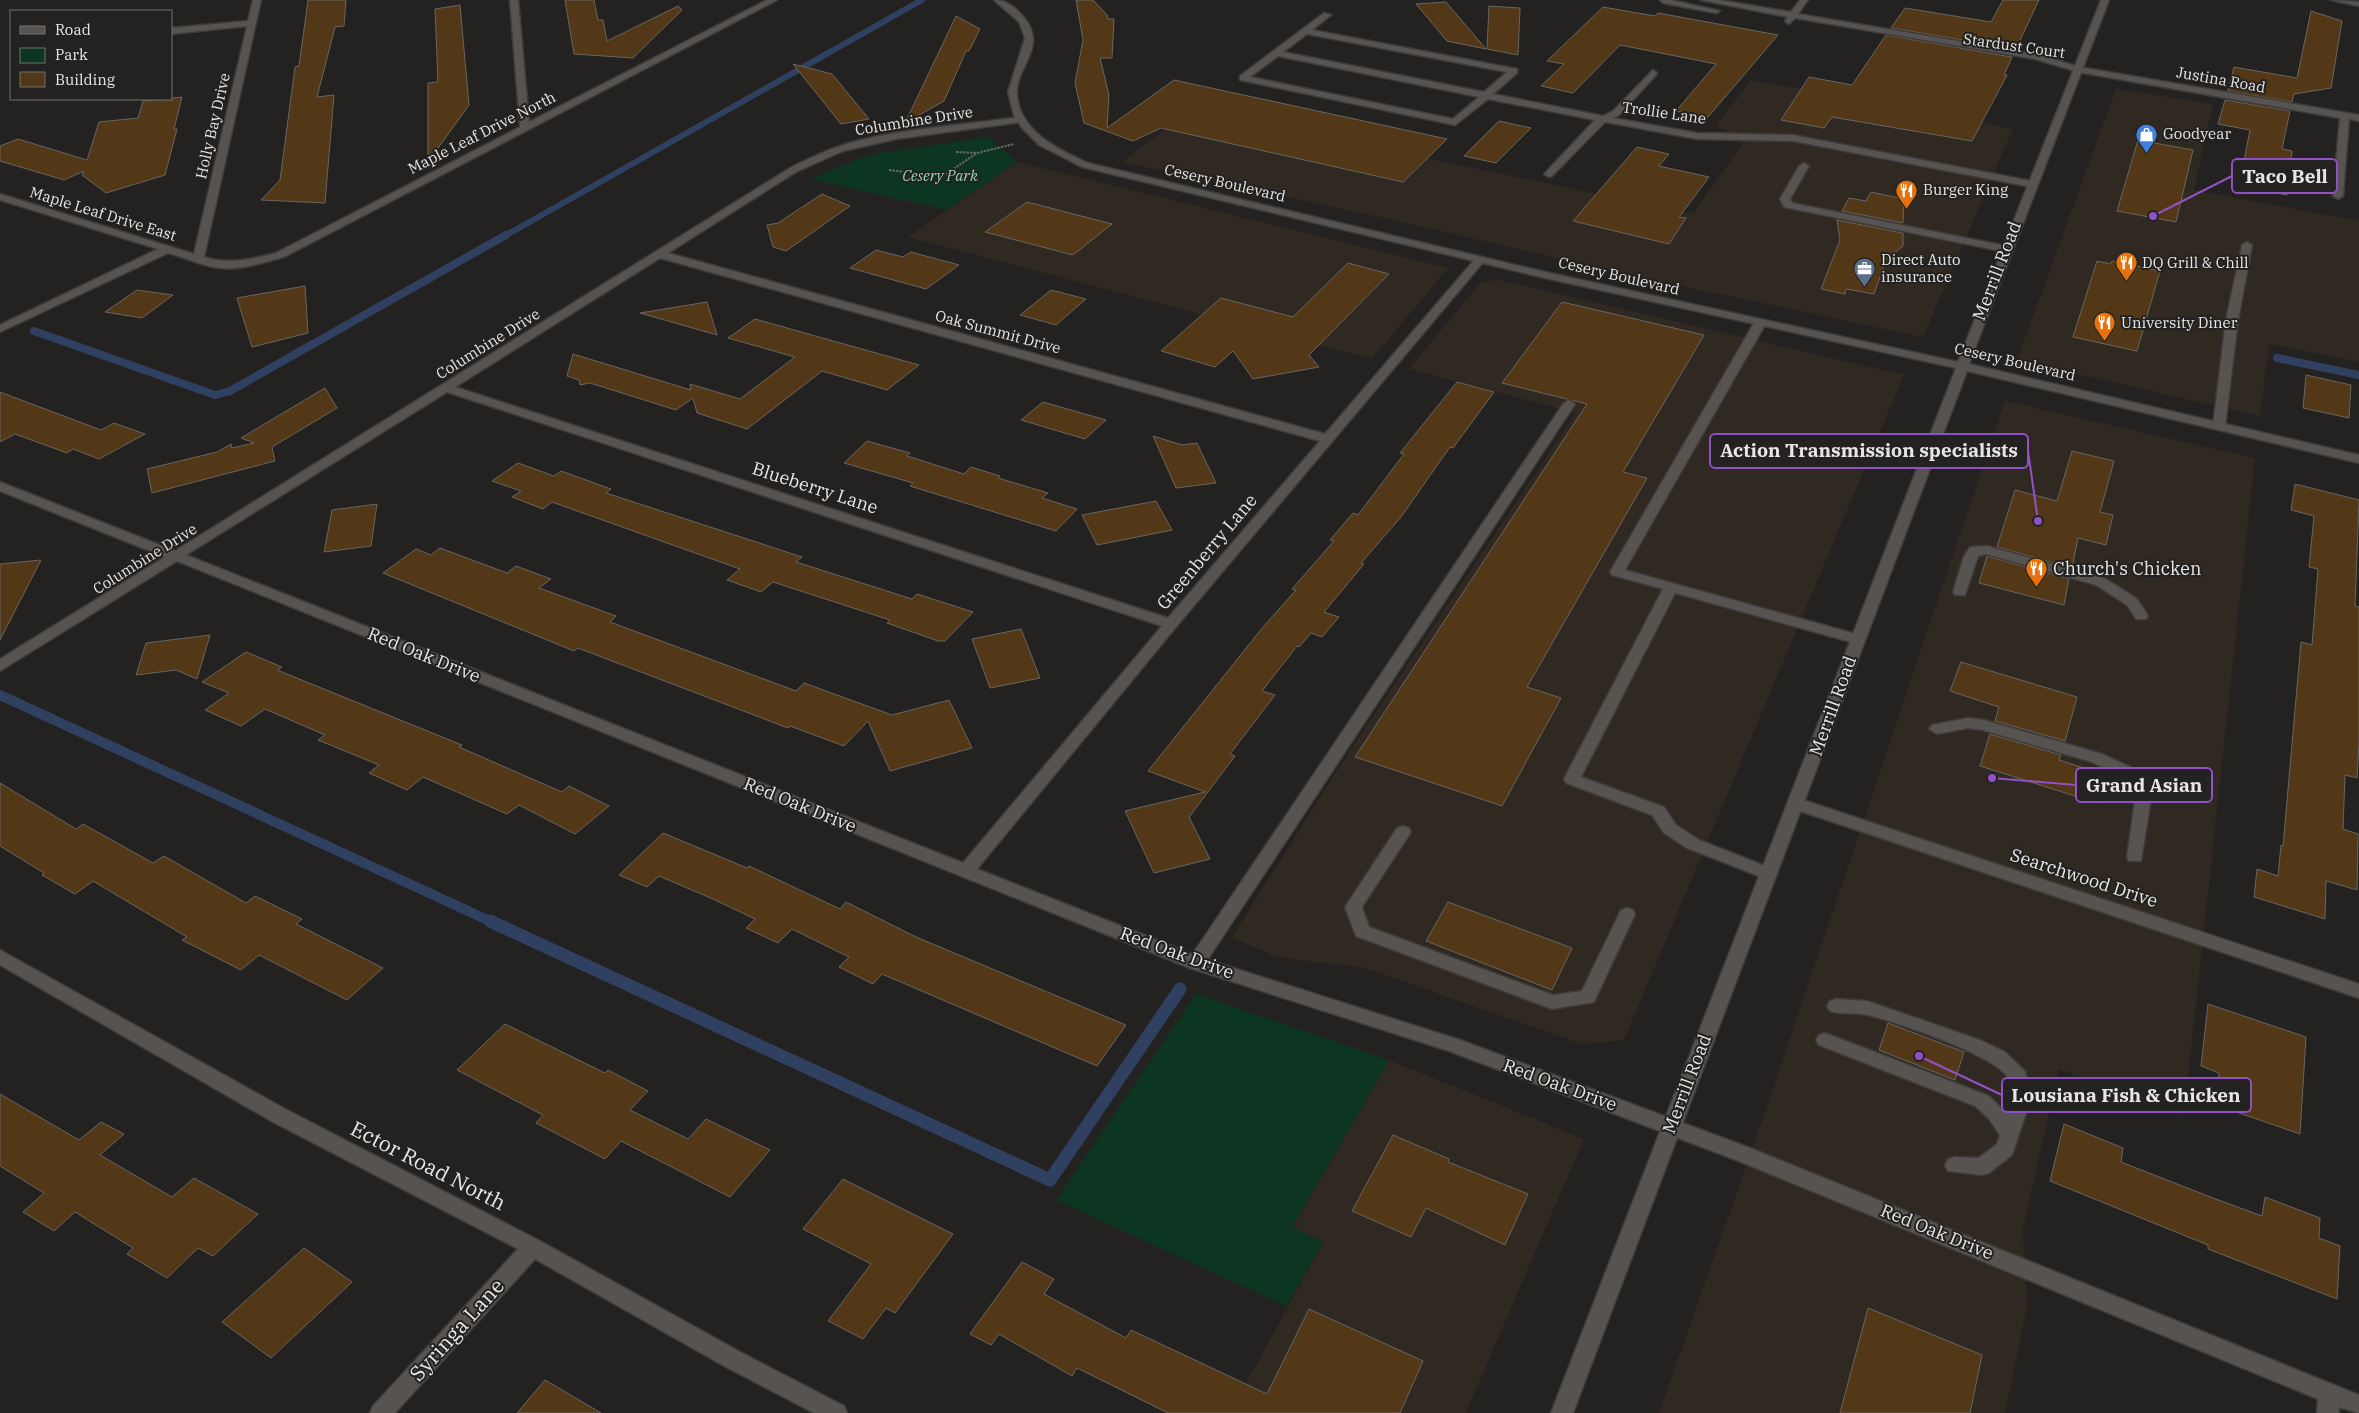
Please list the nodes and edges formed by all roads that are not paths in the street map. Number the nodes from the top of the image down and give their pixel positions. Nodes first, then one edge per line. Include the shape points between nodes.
1 (257, 0) edge
2 (514, 0) edge
3 (773, 0) edge
4 (998, 0) edge
5 (1664, 0) edge
6 (1705, 0) edge
7 (1804, 0) edge
8 (2105, 0) edge
9 (2335, 0) edge
10 (2359, 4) edge
11 (1327, 15) dead end
12 (1794, 15) junction
13 (252, 23) junction
14 (1788, 24) junction
15 (1305, 31) junction
16 (172, 32) edge
17 (1276, 53) junction
18 (2078, 69) junction
19 (1653, 73) dead end
20 (1486, 95) junction
21 (2345, 116) junction
22 (2359, 118) edge
23 (1605, 119) junction
24 (1019, 120) junction
25 (525, 128) junction
26 (1804, 166) dead end
27 (1549, 174) dead end
28 (2031, 184) junction
29 (2338, 196) dead end
30 (0, 197) edge
31 (2247, 245) dead end
32 (167, 249) junction
33 (2006, 249) junction
34 (659, 254) junction
35 (198, 259) junction
36 (1480, 260) junction
37 (1760, 323) junction
38 (0, 329) edge
39 (1962, 366) junction
40 (447, 388) junction
41 (1569, 404) dead end
42 (2219, 426) junction
43 (1328, 439) junction
44 (2359, 459) edge
45 (0, 486) edge
46 (176, 557) junction
47 (1671, 587) junction
48 (1960, 592) dead end
49 (2140, 616) dead end
50 (1171, 624) junction
51 (1858, 639) junction
52 (0, 666) edge
53 (1937, 729) dead end
54 (1797, 804) junction
55 (1403, 832) dead end
56 (2135, 857) dead end
57 (966, 871) junction
58 (1769, 874) junction
59 (1627, 914) dead end
60 (0, 957) edge
61 (1196, 963) junction
62 (2359, 991) edge
63 (1836, 1006) dead end
64 (1825, 1040) dead end
65 (1670, 1126) junction
66 (2010, 1134) junction
67 (1955, 1165) dead end
68 (533, 1247) junction
69 (2329, 1403) edge
70 (2359, 1405) edge
71 (381, 1413) edge
72 (836, 1413) edge
73 (1562, 1413) edge

1 - 13 street, Holly Bay Drive
2 - 25 street
3 - 25 street, Maple Leaf Drive North
4 - 24 street, Cesery Boulevard via 1015,12 1029,38 1012,93
5 - 14 street, Stardust Court
6 - 12 street, Stardust Court
7 - 12 street
8 - 18 street, Merrill Road
9 - 10 street
11 - 15 street
12 - 14 street
12 - 18 street, Stardust Court via 2036,57
13 - 16 street
13 - 35 street, Holly Bay Drive
14 - 18 street, Stardust Court via 2032,65
15 - 17 street
15 - 20 street via 1514,71
17 - 20 street, Trollie Lane
17 - 20 street via 1243,78 1455,122
18 - 21 street, Justina Road
18 - 28 street, Merrill Road
19 - 23 street via 1616,113
20 - 23 street, Trollie Lane
21 - 22 street, Justina Road
21 - 29 street
23 - 27 street via 1597,123
23 - 28 street, Trollie Lane via 1697,136 1793,138
24 - 34 street, Columbine Drive via 889,138 823,156 792,170
24 - 36 street, Cesery Boulevard via 1037,139 1064,156 1113,172
25 - 35 street, Maple Leaf Drive North via 280,255 231,265
26 - 33 street via 1785,198 1788,205
28 - 33 street, Merrill Road
30 - 32 street, Maple Leaf Drive East
31 - 42 street via 2232,320
32 - 35 street, Maple Leaf Drive East
32 - 38 street
33 - 39 street, Merrill Road
34 - 40 street, Columbine Drive
34 - 43 street, Oak Summit Drive
36 - 37 street, Cesery Boulevard
36 - 43 street, Greenberry Lane
37 - 39 street, Cesery Boulevard
37 - 47 street via 1617,572
39 - 42 street, Cesery Boulevard
39 - 51 street, Merrill Road
40 - 46 street, Columbine Drive
40 - 50 street, Blueberry Lane
41 - 61 street
42 - 44 street, Cesery Boulevard
43 - 50 street, Greenberry Lane
45 - 46 street, Red Oak Drive
46 - 52 street, Columbine Drive
46 - 57 street, Red Oak Drive
47 - 51 street
47 - 58 street via 1572,779 1658,810 1670,829 1693,844
48 - 49 street via 1971,556 1975,550 1987,550 2101,582 2132,602
50 - 57 street, Greenberry Lane
51 - 54 street, Merrill Road
53 - 56 street via 1968,723 1984,725 2097,758 2131,774 2144,792
54 - 58 street, Merrill Road
54 - 62 street, Searchwood Drive
55 - 59 street via 1353,907 1362,931 1552,1002 1588,997
57 - 61 street, Red Oak Drive
58 - 65 street, Merrill Road
60 - 68 street, Ector Road North via 280,1116
61 - 65 street, Red Oak Drive via 1454,1046
63 - 66 street via 1867,1008 1974,1045 1999,1057 2018,1076 2022,1099
64 - 66 street via 1982,1101 1996,1113
65 - 69 street, Red Oak Drive via 1839,1192
65 - 73 street, Merrill Road
66 - 67 street via 2005,1149 1982,1167
68 - 71 street, Syringa Lane
68 - 72 street, Ector Road North via 734,1360
69 - 70 street, Red Oak Drive

